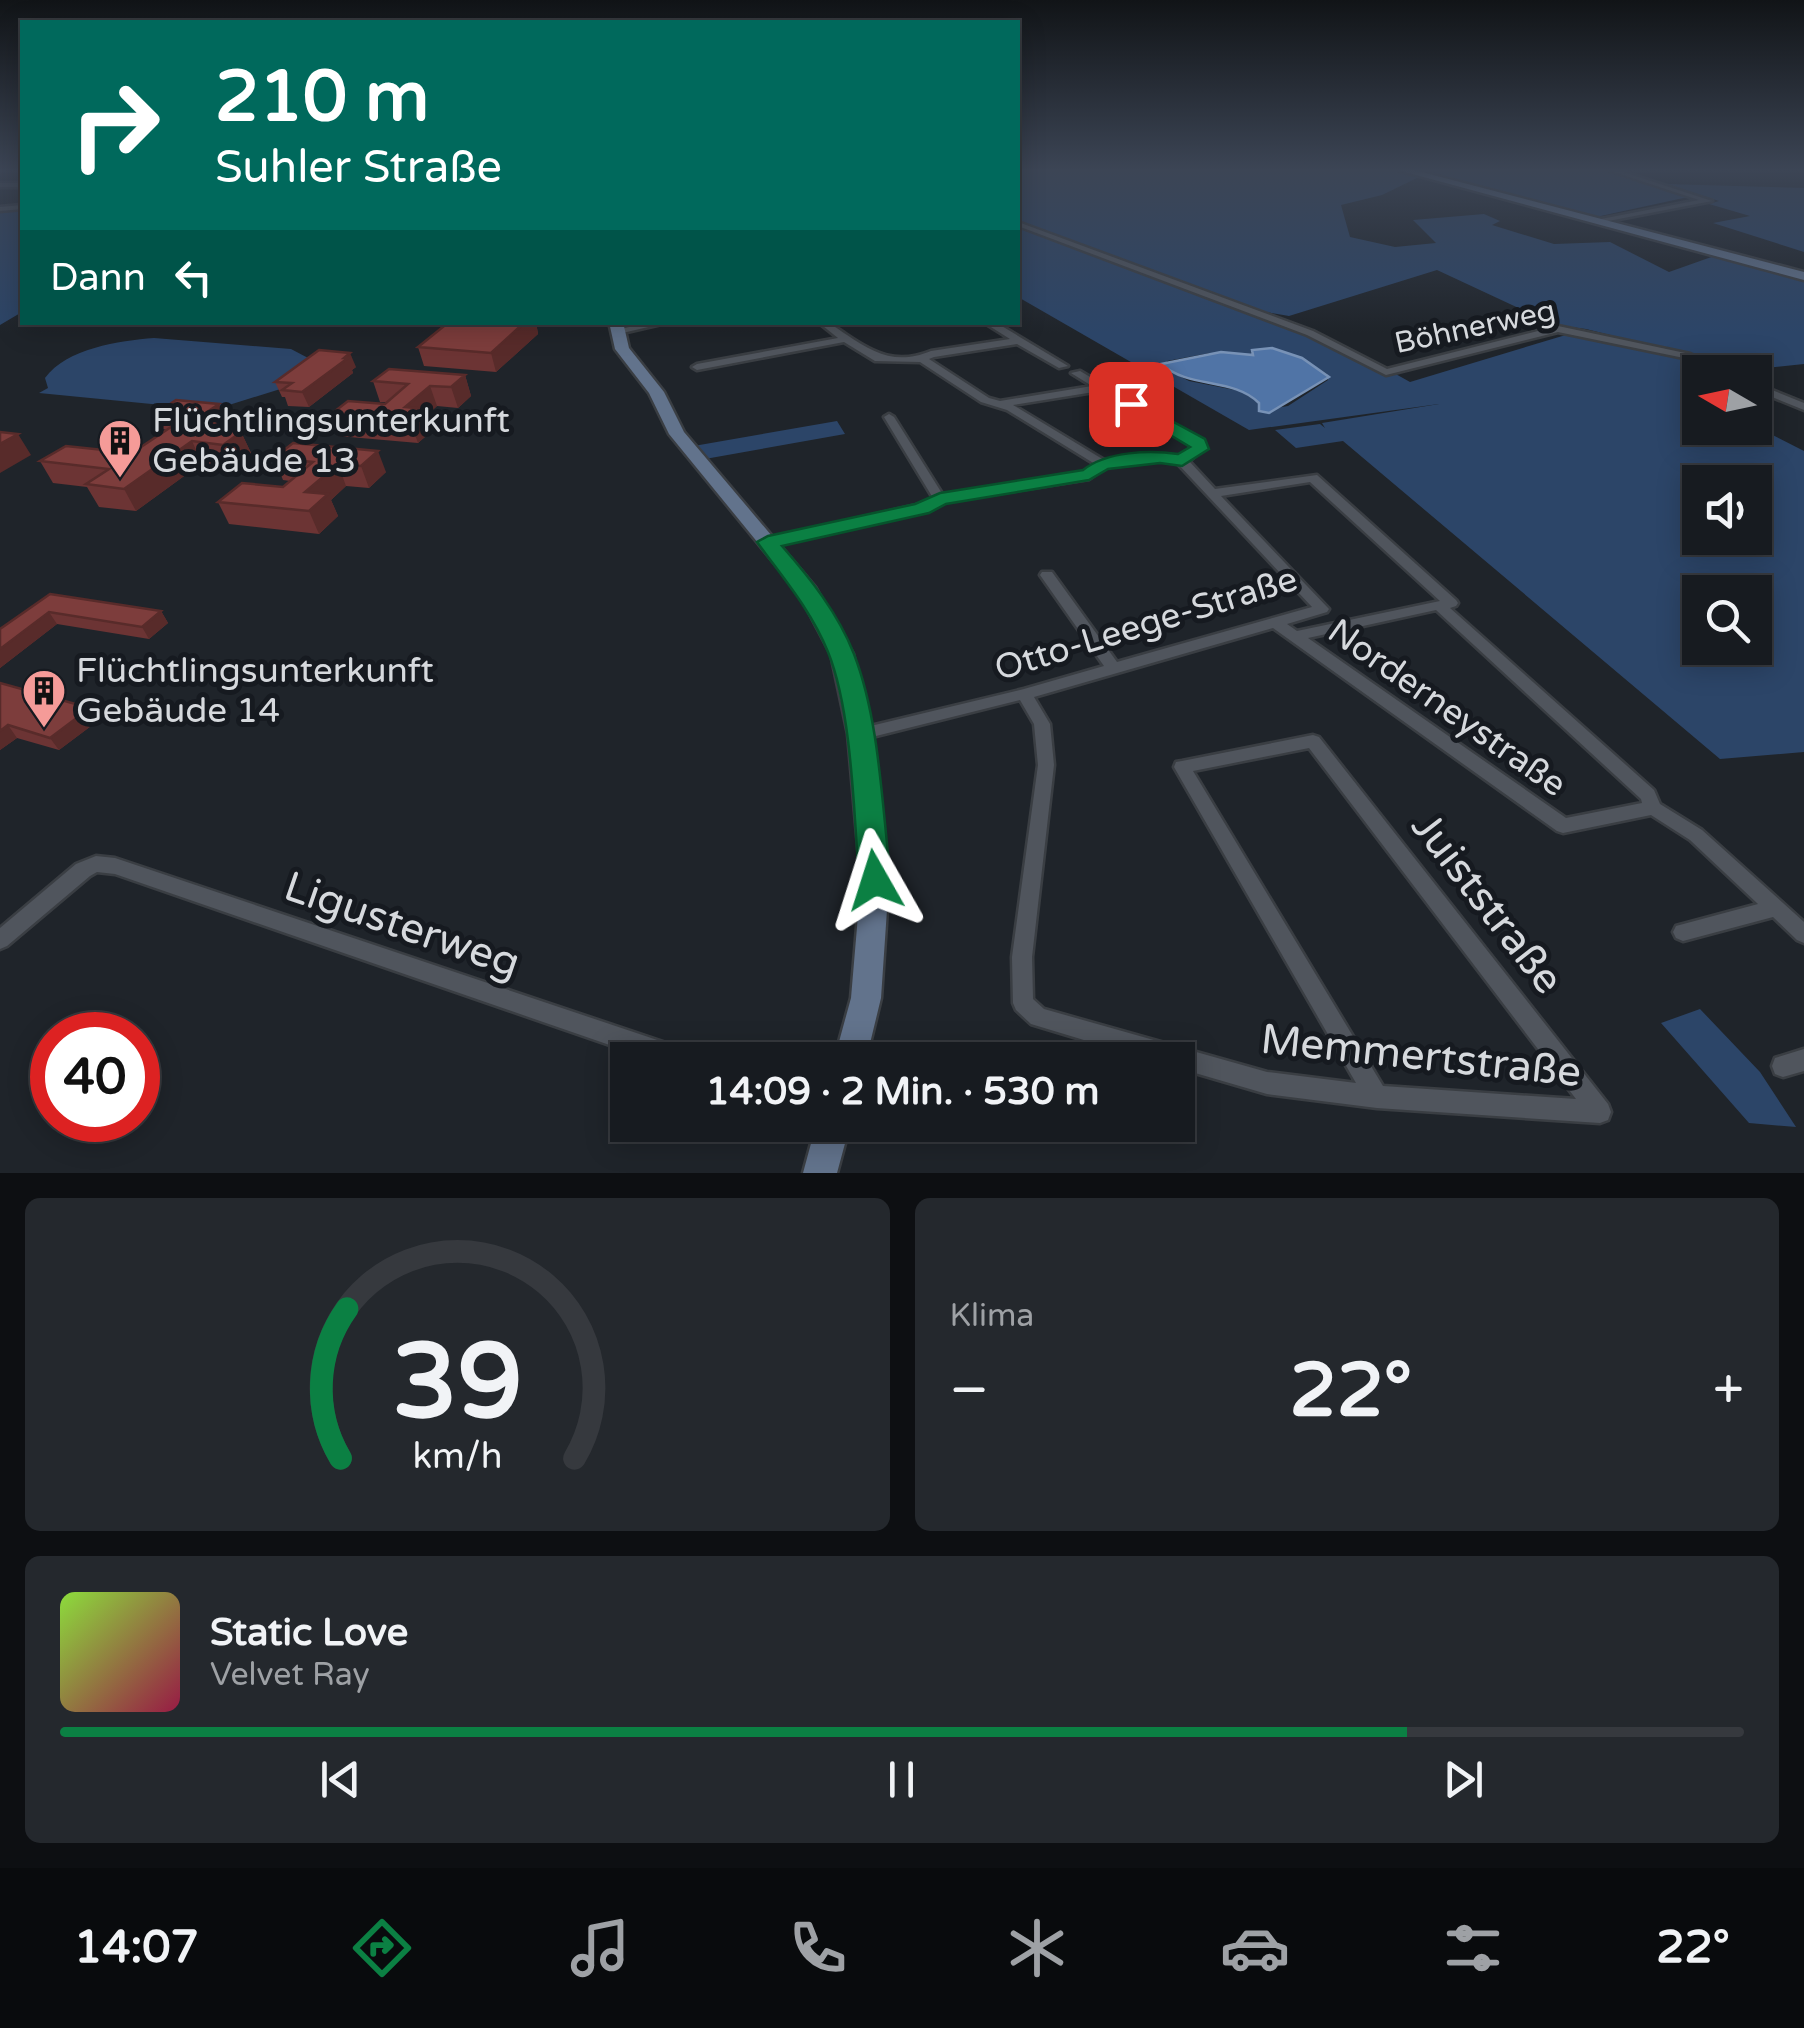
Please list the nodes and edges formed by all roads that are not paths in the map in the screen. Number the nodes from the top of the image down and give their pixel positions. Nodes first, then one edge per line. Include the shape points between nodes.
1 (1615, 224) edge
2 (1020, 225) edge
3 (1804, 276) edge
4 (826, 325) edge
5 (992, 325) edge
6 (617, 327) edge
7 (846, 339) junction
8 (1016, 341) junction
9 (1683, 355) edge
10 (922, 359) junction
11 (1063, 366) dead end
12 (698, 367) dead end
13 (1076, 373) dead end
14 (1102, 388) junction
15 (1772, 393) edge
16 (1002, 404) junction
17 (1804, 407) edge
18 (889, 418) dead end
19 (1182, 461) junction
20 (1102, 464) junction
21 (1214, 494) junction
22 (940, 499) junction
23 (768, 542) junction
24 (1047, 574) dead end
25 (1440, 606) junction
26 (1322, 609) junction
27 (1276, 622) junction
28 (1338, 625) junction
29 (1294, 636) junction
30 (1112, 668) junction
31 (1024, 694) junction
32 (860, 734) junction
33 (1653, 808) junction
34 (1777, 908) junction
35 (1684, 932) dead end
36 (1804, 934) edge
37 (0, 940) edge
38 (631, 1042) edge
39 (855, 1042) edge
40 (1378, 1097) junction
41 (1600, 1112) joint
42 (828, 1142) edge
43 (820, 1173) edge

1 - 3 street
2 - 9 street, Böhnerweg via 1310,333 1386,372 1558,329
4 - 7 street
5 - 8 street
6 - 23 street via 622,350 678,434
7 - 10 street via 878,359
7 - 12 street
8 - 10 street
8 - 11 street
10 - 16 street
13 - 14 street
14 - 16 street
14 - 19 street via 1199,443
15 - 17 street
16 - 20 street
18 - 22 street
19 - 20 street
19 - 21 street, Otto-Leege-Straße
20 - 22 street via 1089,474
21 - 25 street, Norderneystraße via 1312,478 1451,603
21 - 26 street, Otto-Leege-Straße
22 - 23 street
23 - 32 street via 828,623 852,686
24 - 30 street
25 - 28 street
25 - 33 street, Norderneystraße via 1648,795
26 - 27 street, Otto-Leege-Straße
26 - 28 street
27 - 29 street, Norderneystraße
27 - 30 street, Otto-Leege-Straße
28 - 29 street
29 - 33 street, Norderneystraße via 1563,826
30 - 31 street, Otto-Leege-Straße
31 - 32 street, Otto-Leege-Straße
31 - 40 street, Memmertstraße via 1042,724 1046,766 1022,1003 1038,1017 1267,1083
32 - 39 street via 875,880 866,998
33 - 34 street via 1696,834
34 - 35 street
34 - 36 street
37 - 38 street, Ligusterweg via 96,864 115,866
40 - 41 street, Memmertstraße
40 - 41 street, Juiststraße via 1182,767 1313,741
42 - 43 street

